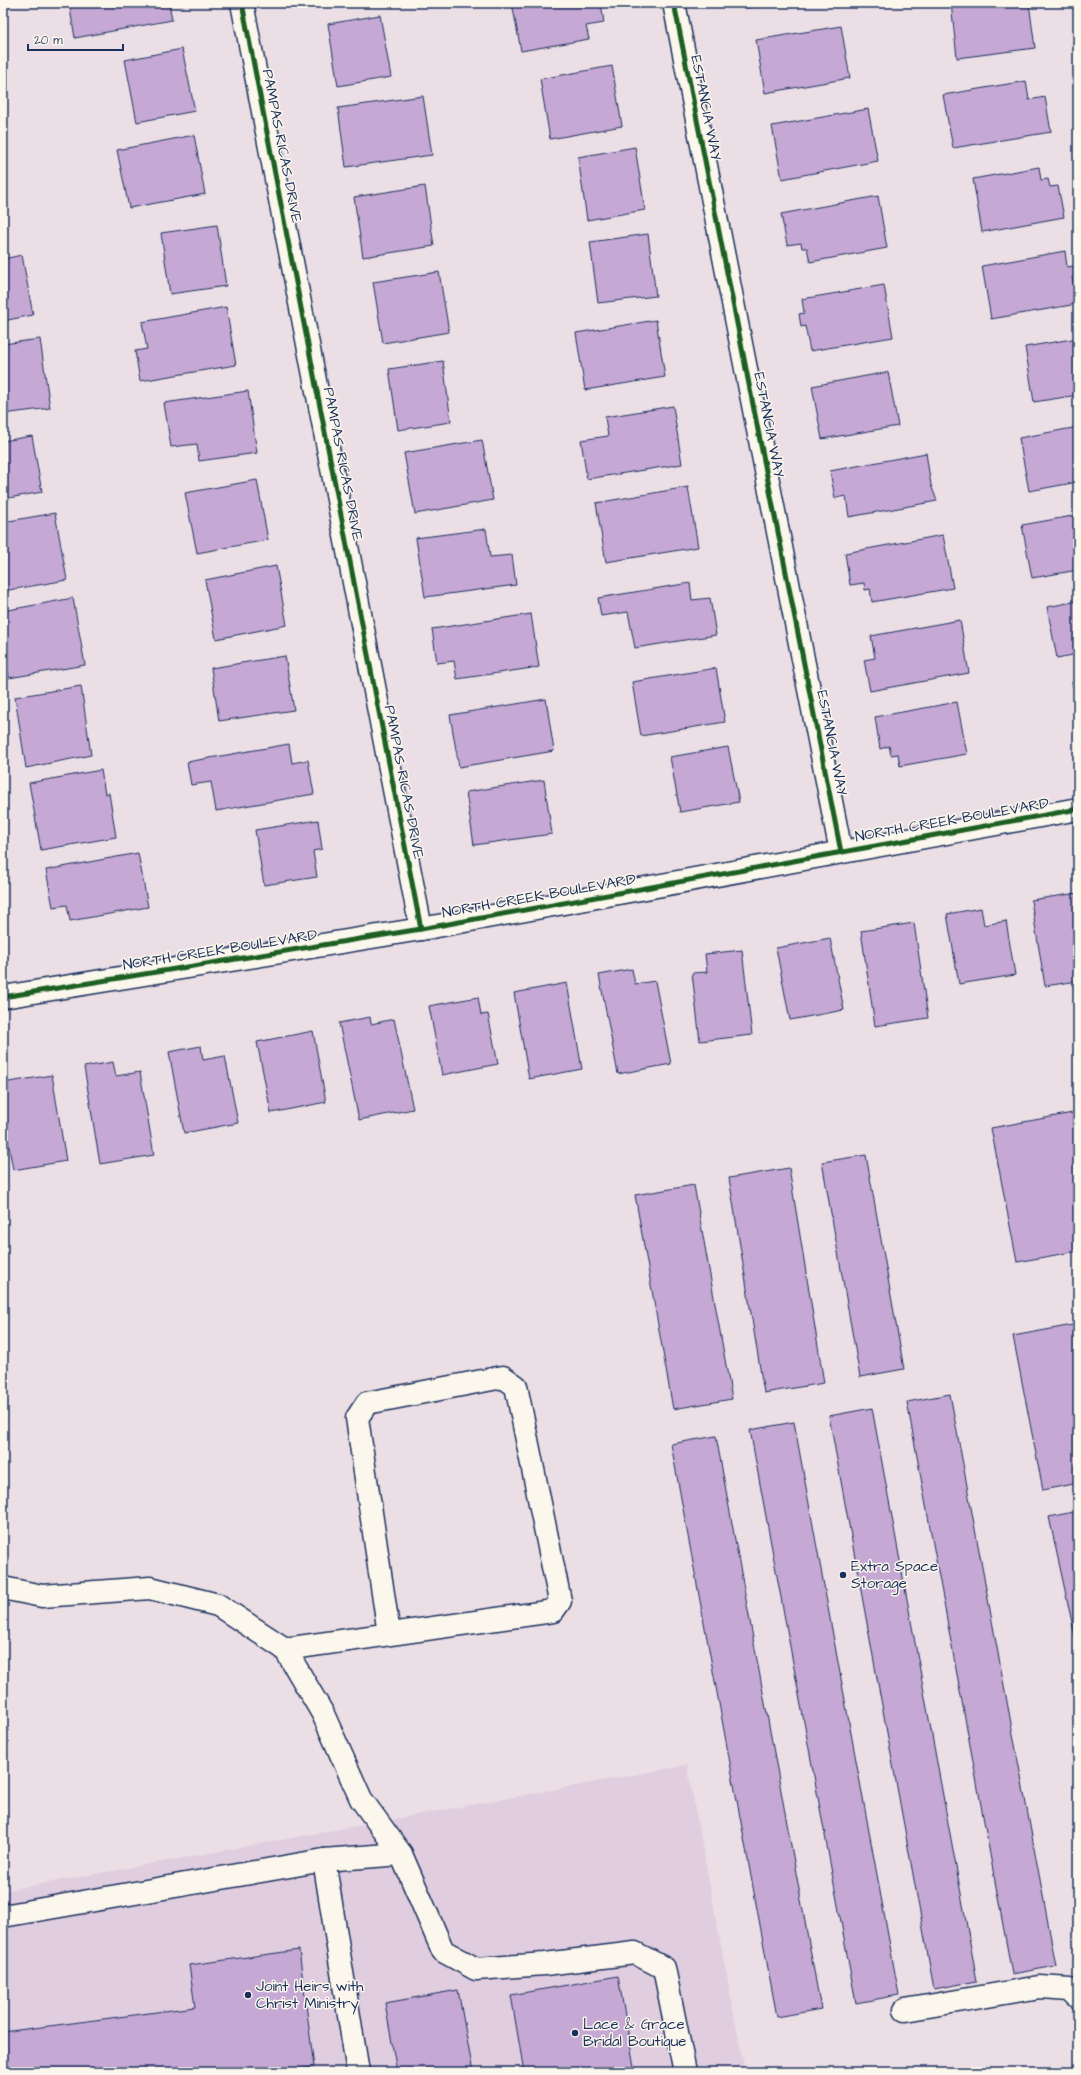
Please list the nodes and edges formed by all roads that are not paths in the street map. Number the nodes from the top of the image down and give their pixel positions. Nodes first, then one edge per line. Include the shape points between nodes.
1 (242, 3) edge
2 (674, 3) edge
3 (1078, 809) edge
4 (841, 852) junction
5 (421, 929) junction
6 (3, 997) edge
7 (3, 1588) edge
8 (389, 1634) junction
9 (285, 1649) junction
10 (401, 1854) junction
11 (324, 1860) junction
12 (3, 1916) edge
13 (1078, 1997) edge
14 (905, 2010) dead end
15 (358, 2072) edge
16 (685, 2072) edge

1 - 5 street, PAMPAS RICAS DRIVE
2 - 4 street, ESTANCIA WAY
3 - 4 street, NORTH CREEK BOULEVARD
4 - 5 street, NORTH CREEK BOULEVARD
5 - 6 street, NORTH CREEK BOULEVARD
7 - 9 street via 42,1596 150,1588 218,1605
8 - 8 street via 553,1611 560,1601 516,1386 503,1377 367,1403 358,1418
8 - 9 street
9 - 10 street via 323,1714 360,1799
10 - 11 street
10 - 16 street via 442,1951 476,1969 546,1964 635,1952 664,1968
11 - 12 street
11 - 15 street
13 - 14 street via 1070,1989 1040,1987

